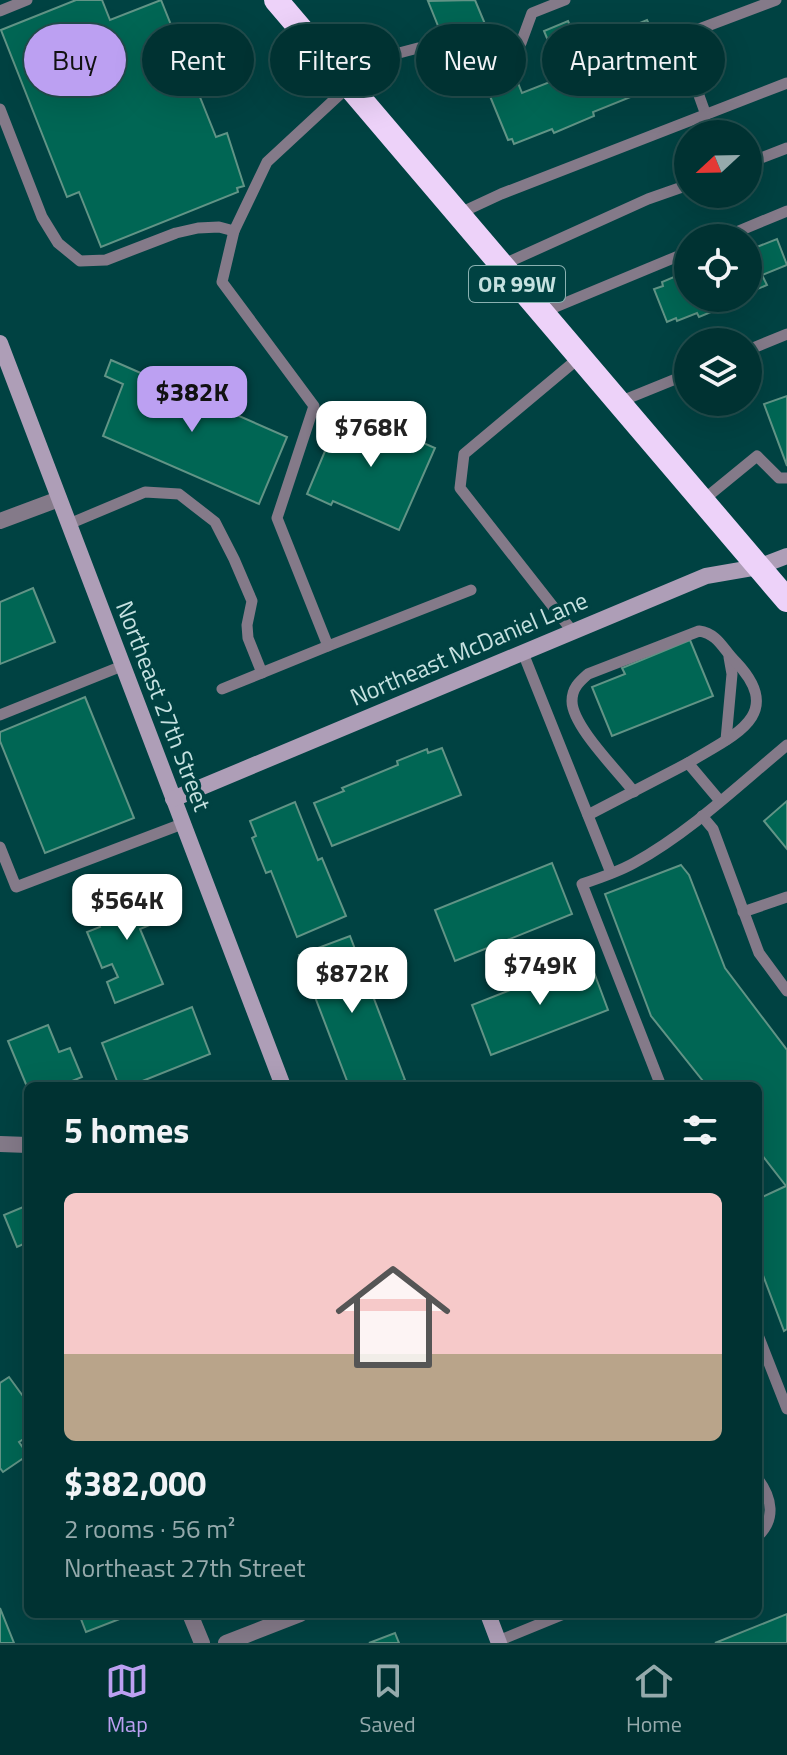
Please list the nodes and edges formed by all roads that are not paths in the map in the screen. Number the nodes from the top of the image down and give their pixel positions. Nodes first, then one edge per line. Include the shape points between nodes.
1 (27, 0) edge
2 (276, 0) edge
3 (565, 0) edge
4 (776, 0) edge
5 (0, 11) edge
6 (296, 24) edge
7 (400, 53) edge
8 (787, 83) edge
9 (338, 96) edge
10 (358, 96) edge
11 (0, 109) edge
12 (706, 115) junction
13 (787, 148) edge
14 (762, 158) edge
15 (674, 190) edge
16 (787, 211) edge
17 (458, 214) junction
18 (756, 224) edge
19 (234, 231) junction
20 (674, 258) edge
21 (502, 266) junction
22 (541, 313) junction
23 (787, 334) edge
24 (0, 343) edge
25 (762, 344) edge
26 (580, 357) junction
27 (674, 380) edge
28 (618, 402) junction
29 (787, 478) edge
30 (59, 499) junction
31 (702, 501) junction
32 (0, 521) edge
33 (69, 524) junction
34 (787, 556) edge
35 (758, 567) junction
36 (471, 590) dead end
37 (787, 600) edge
38 (573, 632) junction
39 (328, 646) junction
40 (523, 653) junction
41 (728, 655) junction
42 (122, 666) junction
43 (262, 673) junction
44 (222, 689) dead end
45 (0, 715) edge
46 (726, 740) junction
47 (787, 745) edge
48 (688, 763) junction
49 (634, 792) junction
50 (173, 799) junction
51 (720, 801) junction
52 (588, 815) junction
53 (702, 816) junction
54 (182, 824) junction
55 (0, 847) edge
56 (611, 873) junction
57 (787, 897) edge
58 (743, 912) junction
59 (787, 991) edge
60 (281, 1082) edge
61 (659, 1082) edge
62 (0, 1144) edge
63 (24, 1145) edge
64 (762, 1345) edge
65 (787, 1407) edge
66 (762, 1488) edge
67 (762, 1532) edge
68 (192, 1618) edge
69 (293, 1618) edge
70 (489, 1618) edge
71 (555, 1618) edge
72 (260, 1636) edge
73 (498, 1642) edge
74 (202, 1643) edge
75 (226, 1643) edge

1 - 5 lane
2 - 6 highway, OR 99W
3 - 7 lane via 532,13 521,43 451,69 439,68 418,48
4 - 12 lane via 678,37
8 - 12 lane
9 - 19 lane via 267,162
10 - 17 highway, OR 99W
11 - 19 lane via 42,217 58,243 80,261 106,260 198,228
12 - 17 lane
13 - 14 lane
15 - 21 lane
16 - 18 lane
17 - 21 highway, OR 99W
19 - 39 lane via 222,282 314,406 277,518
20 - 22 lane
21 - 22 highway, OR 99W
22 - 26 highway, OR 99W
23 - 25 lane
24 - 30 street, Northeast 27th Street
26 - 28 highway, OR 99W
26 - 38 lane via 464,454 460,488
27 - 28 lane
28 - 31 highway, OR 99W
29 - 31 lane via 779,478 757,456
30 - 32 street
30 - 33 street, Northeast 27th Street
31 - 35 highway, OR 99W
33 - 42 street, Northeast 27th Street
33 - 43 lane via 145,492 179,494 215,522 234,559 252,601 248,638
34 - 35 street, Northeast McDaniel Lane
35 - 37 highway, OR 99W
35 - 38 street, Northeast McDaniel Lane via 706,576
36 - 39 lane
38 - 40 street, Northeast McDaniel Lane
39 - 43 lane
40 - 50 street, Northeast McDaniel Lane
40 - 52 lane
41 - 46 lane via 732,674
41 - 46 lane via 755,686 761,703 748,724
41 - 49 lane via 709,632 699,631 588,674 575,686 575,716
42 - 45 lane
42 - 50 street, Northeast 27th Street
43 - 44 lane
46 - 48 lane
47 - 51 lane
48 - 49 lane
48 - 51 lane
49 - 52 lane
50 - 54 street, Northeast 27th Street
51 - 53 lane
52 - 56 lane
53 - 56 lane
53 - 58 lane via 713,829
54 - 55 lane via 16,887
54 - 60 street, Northeast 27th Street
56 - 61 lane via 582,884
57 - 58 lane
58 - 59 lane via 759,953
62 - 63 street
64 - 65 lane
66 - 67 lane via 771,1508
68 - 74 street
69 - 72 street
70 - 73 street
71 - 73 lane
72 - 75 street

